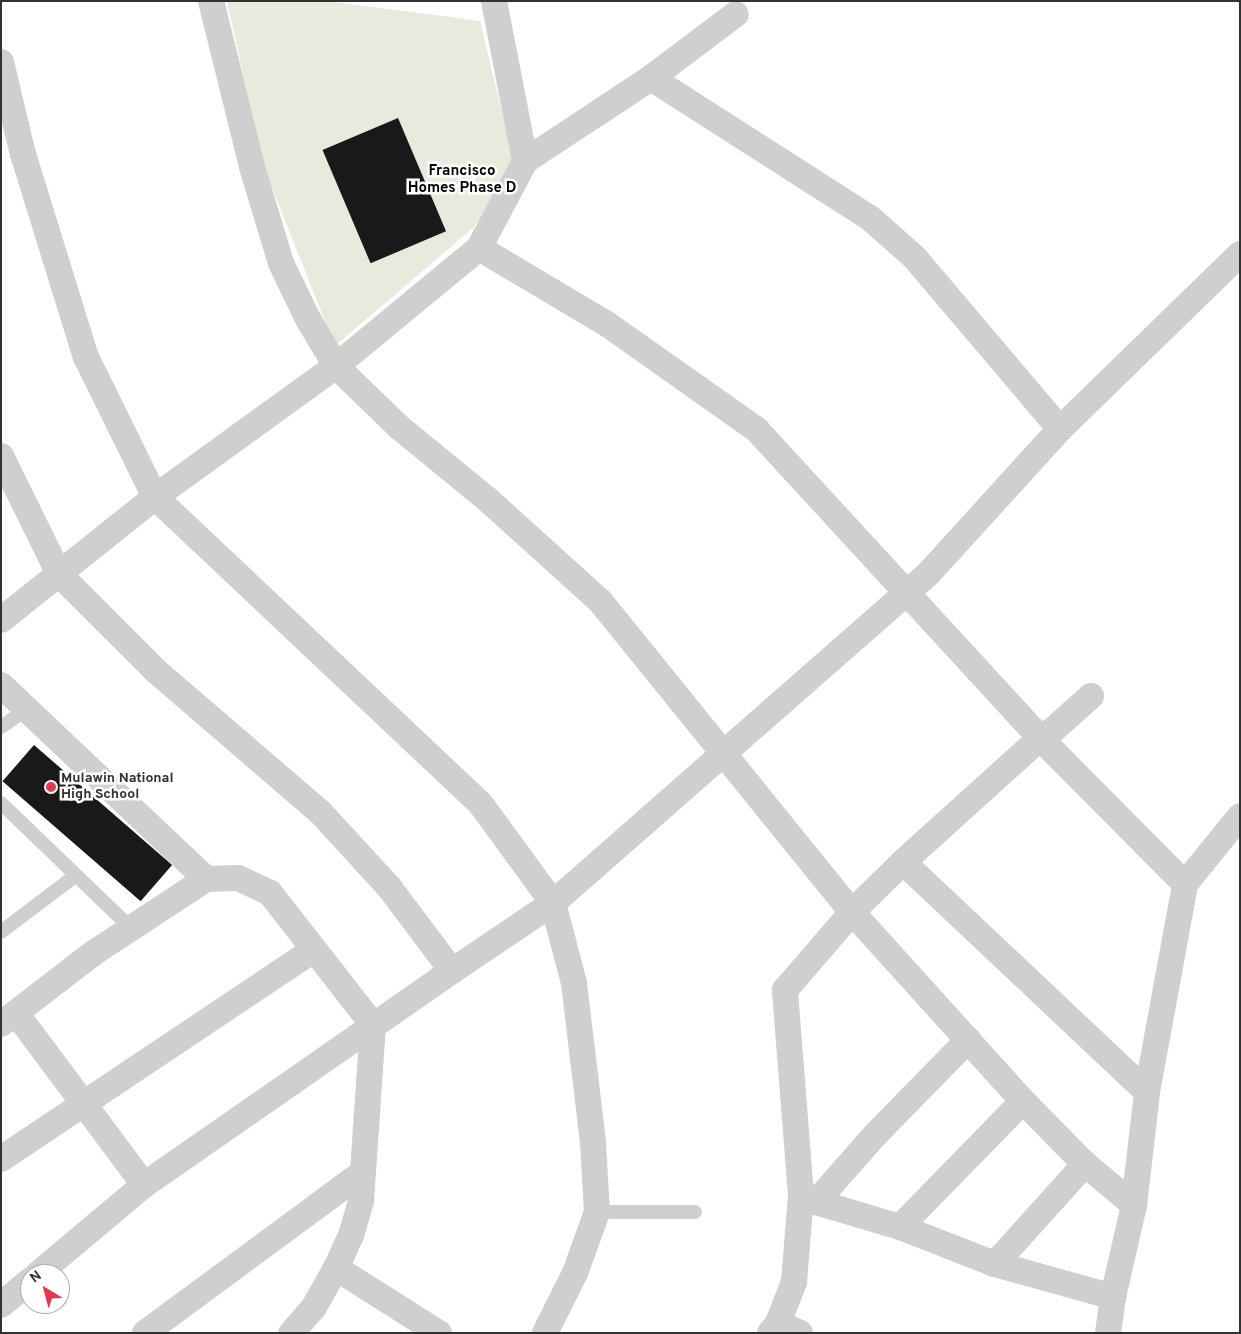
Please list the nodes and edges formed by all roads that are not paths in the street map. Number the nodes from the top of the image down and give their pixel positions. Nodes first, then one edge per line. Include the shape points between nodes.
1 (211, 1) edge
2 (494, 1) edge
3 (736, 14) dead end
4 (1, 62) edge
5 (651, 78) junction
6 (12, 158) edge
7 (525, 161) junction
8 (479, 248) junction
9 (1240, 254) edge
10 (336, 366) junction
11 (1060, 429) junction
12 (1, 456) edge
13 (155, 497) junction
14 (59, 574) junction
15 (905, 593) junction
16 (1, 620) edge
17 (1, 685) edge
18 (1091, 696) dead end
19 (27, 708) junction
20 (1, 728) edge
21 (1040, 738) junction
22 (725, 754) junction
23 (1, 803) edge
24 (1240, 816) edge
25 (903, 862) junction
26 (75, 876) junction
27 (206, 879) junction
28 (1185, 884) junction
29 (554, 904) junction
30 (852, 912) junction
31 (131, 928) junction
32 (1, 932) edge
33 (313, 950) junction
34 (452, 970) junction
35 (8, 1018) edge
36 (373, 1025) junction
37 (968, 1040) junction
38 (1147, 1092) junction
39 (1023, 1101) junction
40 (84, 1104) junction
41 (1, 1159) edge
42 (1085, 1164) junction
43 (362, 1173) junction
44 (144, 1185) junction
45 (809, 1198) junction
46 (1134, 1205) junction
47 (597, 1212) junction
48 (695, 1212) dead end
49 (900, 1227) junction
50 (50, 1264) edge
51 (995, 1264) junction
52 (336, 1268) junction
53 (20, 1289) edge
54 (1113, 1297) junction
55 (1, 1304) edge
56 (783, 1330) edge
57 (144, 1333) edge
58 (291, 1333) edge
59 (439, 1333) edge
60 (545, 1333) edge
61 (1108, 1333) edge

1 - 10 street via 252,167 281,263 308,319
2 - 7 street
3 - 5 street
4 - 6 street
5 - 7 street
5 - 11 street via 870,218 915,258
6 - 13 street via 86,357
7 - 8 street
8 - 10 street
8 - 15 street via 607,324 757,430
9 - 11 street
10 - 13 street
10 - 22 street via 399,427 487,499 600,601
11 - 15 street via 929,573
12 - 14 street
13 - 14 street
13 - 29 street via 480,803
14 - 16 street
14 - 34 street via 156,671 320,812 390,887
15 - 21 street
15 - 22 street
17 - 19 street
18 - 21 street
19 - 20 lane
19 - 27 street
21 - 25 street
21 - 28 street
22 - 29 street
22 - 30 street
23 - 26 lane
24 - 28 street
25 - 30 street
25 - 38 street
26 - 31 lane
26 - 32 lane
27 - 31 street
27 - 33 street via 238,878 270,893
28 - 38 street
29 - 34 street
29 - 47 street via 574,983
30 - 37 street
30 - 45 street via 785,990
31 - 35 street
33 - 36 street
33 - 40 street
34 - 36 street
35 - 40 street
36 - 43 street
36 - 44 street
37 - 39 street
37 - 45 street
38 - 46 street
39 - 42 street
39 - 49 street
40 - 41 street
40 - 44 street
42 - 46 street
42 - 51 street
43 - 52 street via 361,1201 351,1235
43 - 57 street
44 - 50 street
45 - 49 street
45 - 56 street
46 - 54 street
47 - 48 lane
47 - 60 street via 575,1273
49 - 51 street
51 - 54 street
52 - 58 street via 314,1307
52 - 59 street
53 - 55 street
54 - 61 street

